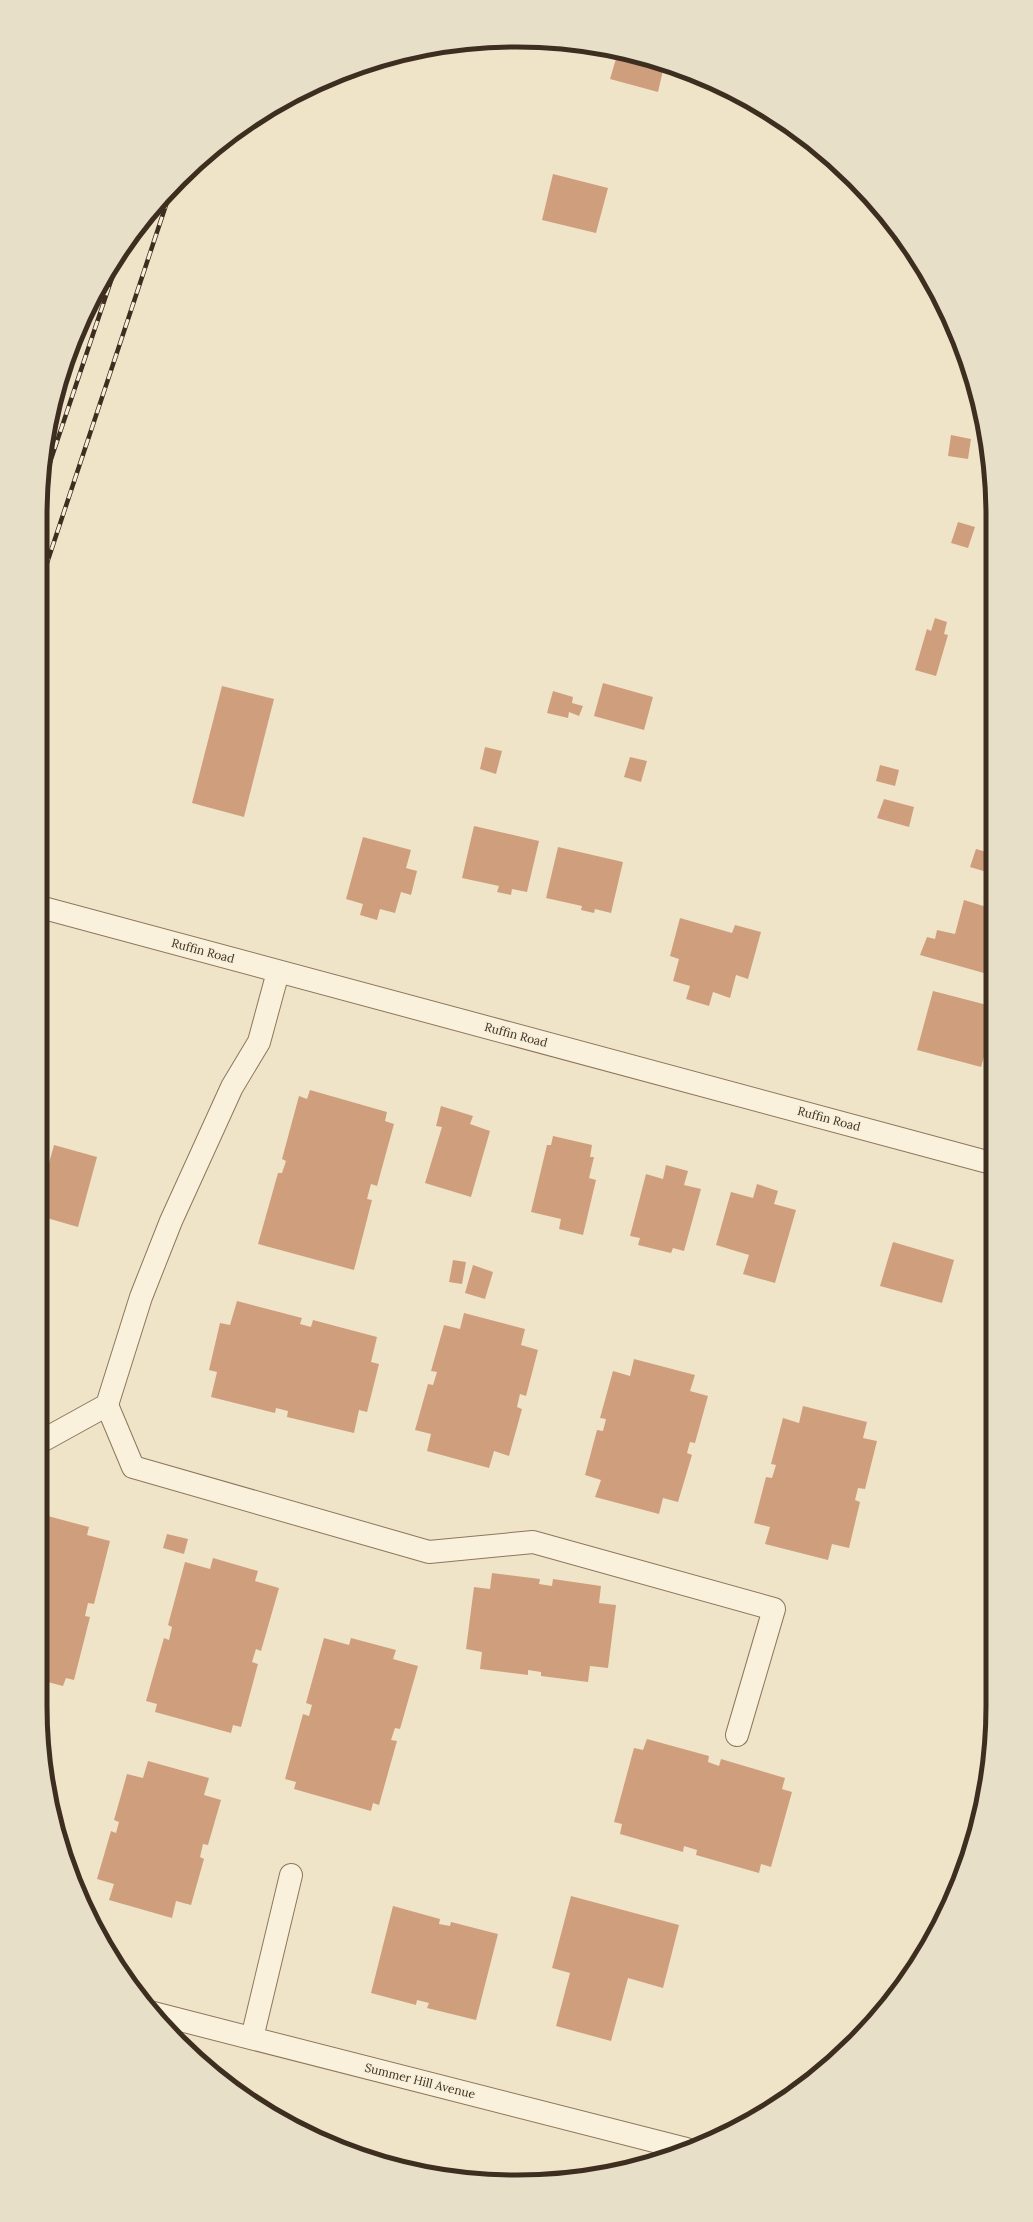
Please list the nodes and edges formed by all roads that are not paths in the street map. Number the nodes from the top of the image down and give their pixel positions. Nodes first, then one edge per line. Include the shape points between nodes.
1 (47, 910) edge
2 (278, 972) junction
3 (986, 1162) edge
4 (107, 1405) junction
5 (47, 1438) edge
6 (737, 1735) dead end
7 (291, 1875) dead end
8 (165, 2016) edge
9 (252, 2038) junction
10 (676, 2147) edge

1 - 2 street, Ruffin Road
2 - 3 street, Ruffin Road
2 - 4 street via 259,1042 232,1087 171,1221 141,1296
4 - 5 street
4 - 6 street via 132,1467 429,1552 533,1542 774,1609
7 - 9 street
8 - 9 street, Summer Hill Avenue
9 - 10 street, Summer Hill Avenue

